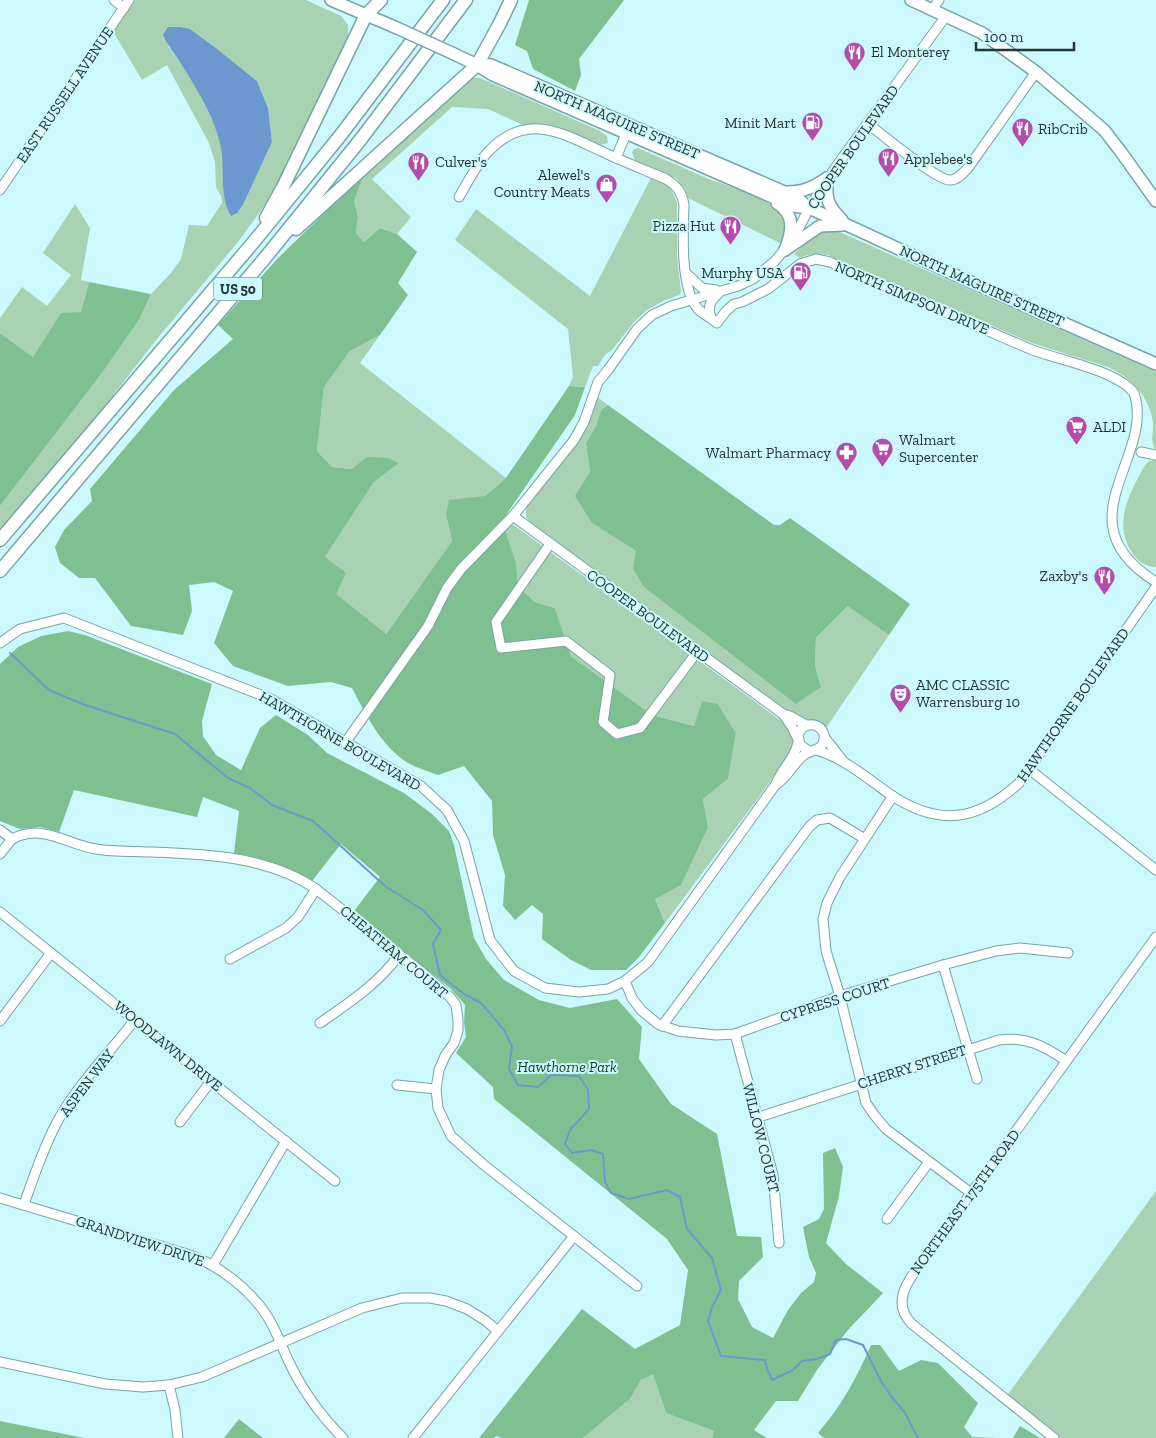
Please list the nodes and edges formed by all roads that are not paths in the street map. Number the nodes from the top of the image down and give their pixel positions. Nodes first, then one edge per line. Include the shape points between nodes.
1 (114, 0) edge
2 (332, 0) edge
3 (381, 0) edge
4 (443, 0) edge
5 (466, 0) edge
6 (511, 0) edge
7 (911, 0) edge
8 (939, 0) edge
9 (126, 4) edge
10 (932, 10) junction
11 (366, 15) junction
12 (946, 16) junction
13 (477, 64) junction
14 (1036, 72) junction
15 (868, 124) junction
16 (626, 134) junction
17 (616, 158) junction
18 (827, 178) junction
19 (0, 190) edge
20 (761, 192) junction
21 (784, 192) junction
22 (459, 197) dead end
23 (1156, 202) edge
24 (808, 208) junction
25 (847, 225) junction
26 (252, 244) junction
27 (785, 250) junction
28 (265, 258) junction
29 (686, 273) junction
30 (721, 291) junction
31 (692, 299) junction
32 (711, 318) junction
33 (1156, 364) edge
34 (1145, 427) dead end
35 (1144, 442) dead end
36 (1156, 455) edge
37 (1132, 472) dead end
38 (513, 516) junction
39 (0, 540) edge
40 (550, 544) junction
41 (0, 571) edge
42 (1156, 582) edge
43 (1156, 587) edge
44 (0, 643) edge
45 (697, 652) junction
46 (782, 714) junction
47 (806, 725) junction
48 (824, 738) junction
49 (798, 741) junction
50 (345, 743) junction
51 (813, 751) junction
52 (843, 761) junction
53 (1029, 769) junction
54 (776, 784) junction
55 (893, 796) junction
56 (0, 830) edge
57 (12, 839) junction
58 (865, 839) junction
59 (0, 854) edge
60 (1156, 870) edge
61 (316, 889) junction
62 (0, 912) edge
63 (1156, 937) edge
64 (51, 953) junction
65 (1068, 953) dead end
66 (399, 954) junction
67 (230, 958) dead end
68 (942, 966) junction
69 (625, 981) junction
70 (840, 996) junction
71 (0, 1021) edge
72 (134, 1021) junction
73 (320, 1023) dead end
74 (662, 1026) junction
75 (735, 1034) junction
76 (969, 1049) junction
77 (1066, 1061) junction
78 (977, 1079) dead end
79 (211, 1081) junction
80 (861, 1084) junction
81 (397, 1085) dead end
82 (436, 1088) junction
83 (756, 1118) junction
84 (180, 1122) dead end
85 (286, 1141) junction
86 (929, 1162) junction
87 (335, 1181) dead end
88 (971, 1193) junction
89 (0, 1198) edge
90 (24, 1204) junction
91 (887, 1219) dead end
92 (574, 1236) junction
93 (780, 1243) dead end
94 (213, 1265) junction
95 (637, 1286) dead end
96 (498, 1331) junction
97 (281, 1344) junction
98 (0, 1362) edge
99 (169, 1385) junction
100 (178, 1438) edge
101 (343, 1438) edge
102 (413, 1438) edge
103 (1054, 1438) edge

1 - 9 street
2 - 11 main road, NORTH MAGUIRE STREET
3 - 11 highway
4 - 26 highway, US 50 via 340,136
5 - 28 highway, US 50 via 361,139
6 - 13 highway
7 - 10 main road
8 - 10 street
9 - 19 street, EAST RUSSELL AVENUE
10 - 12 main road
11 - 13 main road, NORTH MAGUIRE STREET, bridge
11 - 26 highway
12 - 14 main road via 982,33
12 - 15 street, COOPER BOULEVARD
13 - 16 main road, NORTH MAGUIRE STREET via 493,75
13 - 21 main road, NORTH MAGUIRE STREET via 491,65
13 - 28 highway
14 - 15 street via 968,168 954,180 942,178 925,168
14 - 23 main road via 1104,130
15 - 18 street, COOPER BOULEVARD
16 - 17 street
16 - 20 main road, NORTH MAGUIRE STREET
17 - 22 street via 558,132 528,130 507,137 489,151
17 - 29 street via 666,179 680,190 684,205 683,258
18 - 21 main road via 812,188
18 - 24 street, COOPER BOULEVARD
18 - 25 main road via 826,199
20 - 24 main road, NORTH MAGUIRE STREET via 793,206
20 - 27 main road via 782,207 792,222
21 - 24 main road, NORTH MAGUIRE STREET
24 - 25 main road, NORTH MAGUIRE STREET
24 - 27 street, COOPER BOULEVARD
25 - 27 main road via 820,226
25 - 33 main road, NORTH MAGUIRE STREET
26 - 39 highway, US 50
27 - 30 street, COOPER BOULEVARD via 753,279
28 - 41 highway, US 50
29 - 30 street via 702,288
29 - 31 street
30 - 31 street, COOPER BOULEVARD
30 - 32 street via 710,301 708,311
31 - 32 street via 697,308
31 - 38 street, COOPER BOULEVARD via 652,315 637,329 598,382 574,440
32 - 34 street, NORTH SIMPSON DRIVE via 717,323 734,304 768,289 800,264 816,259 830,262 1042,353 1109,375 1134,392 1144,415
35 - 36 street via 1140,456
37 - 42 street via 1117,516 1120,540 1129,560
38 - 40 street, COOPER BOULEVARD
38 - 50 street, COOPER BOULEVARD via 461,569 428,626
40 - 45 street, COOPER BOULEVARD
40 - 45 street via 496,622 501,648 566,641 610,675 603,722 617,734 640,728
43 - 53 street, HAWTHORNE BOULEVARD
44 - 50 street, HAWTHORNE BOULEVARD via 20,629 64,618 270,699
45 - 46 street, COOPER BOULEVARD
46 - 47 street, COOPER BOULEVARD
46 - 49 street, COOPER BOULEVARD
47 - 48 street via 819,727
47 - 49 street via 800,731
48 - 51 street via 822,745
48 - 52 street, HAWTHORNE BOULEVARD
49 - 51 street via 802,748
49 - 54 street, HAWTHORNE BOULEVARD via 796,752
50 - 69 street, HAWTHORNE BOULEVARD via 421,786 447,810 464,841 490,940 514,971 545,988 579,992 608,989
51 - 52 street, HAWTHORNE BOULEVARD
51 - 54 street, HAWTHORNE BOULEVARD via 800,759
52 - 55 street, HAWTHORNE BOULEVARD
53 - 55 street, HAWTHORNE BOULEVARD via 1019,783 998,801 967,814 954,816 924,811
53 - 60 street
54 - 69 street, HAWTHORNE BOULEVARD via 648,962
55 - 58 street
56 - 57 street
57 - 59 street
57 - 61 street, CHEATHAM COURT via 38,832 97,849 230,858 274,868
58 - 70 street via 832,890 823,919 826,951
58 - 74 street via 830,818 816,820 809,826
61 - 66 street, CHEATHAM COURT
61 - 67 street via 298,917 286,928
62 - 64 street, WOODLAWN DRIVE
63 - 77 street, NORTHEAST 175TH ROAD
64 - 71 street
64 - 72 street, WOODLAWN DRIVE
65 - 68 street, CYPRESS COURT via 1020,948
66 - 73 street via 378,980
66 - 82 street, CHEATHAM COURT via 456,1005 458,1031 439,1070
68 - 70 street, CYPRESS COURT
68 - 76 street
69 - 74 street, CYPRESS COURT via 641,1010
70 - 75 street, CYPRESS COURT
70 - 80 street
72 - 79 street, WOODLAWN DRIVE
72 - 90 street, ASPEN WAY via 74,1094 60,1117
74 - 75 street, CYPRESS COURT via 696,1034
75 - 83 street, WILLOW COURT
76 - 77 street, CHERRY STREET via 1012,1038 1027,1040
76 - 78 street
76 - 80 street, CHERRY STREET
77 - 88 street, NORTHEAST 175TH ROAD
79 - 84 street
79 - 85 street, WOODLAWN DRIVE
80 - 83 street, CHERRY STREET
80 - 86 street via 866,1103 886,1129
81 - 82 street
82 - 92 street, CHEATHAM COURT via 438,1108 451,1136
83 - 93 street, WILLOW COURT via 773,1176
85 - 87 street, WOODLAWN DRIVE
85 - 94 street
86 - 88 street
86 - 91 street
88 - 103 street, NORTHEAST 175TH ROAD via 905,1285 902,1297 905,1316
89 - 90 street, GRANDVIEW DRIVE
90 - 94 street, GRANDVIEW DRIVE
92 - 95 street, CHEATHAM COURT
92 - 96 street
94 - 97 street, GRANDVIEW DRIVE via 266,1314
96 - 97 street via 468,1309 446,1301 402,1298 362,1308
96 - 102 street
97 - 99 street via 202,1377
97 - 101 street, GRANDVIEW DRIVE via 314,1406
98 - 99 street via 105,1384
99 - 100 street

